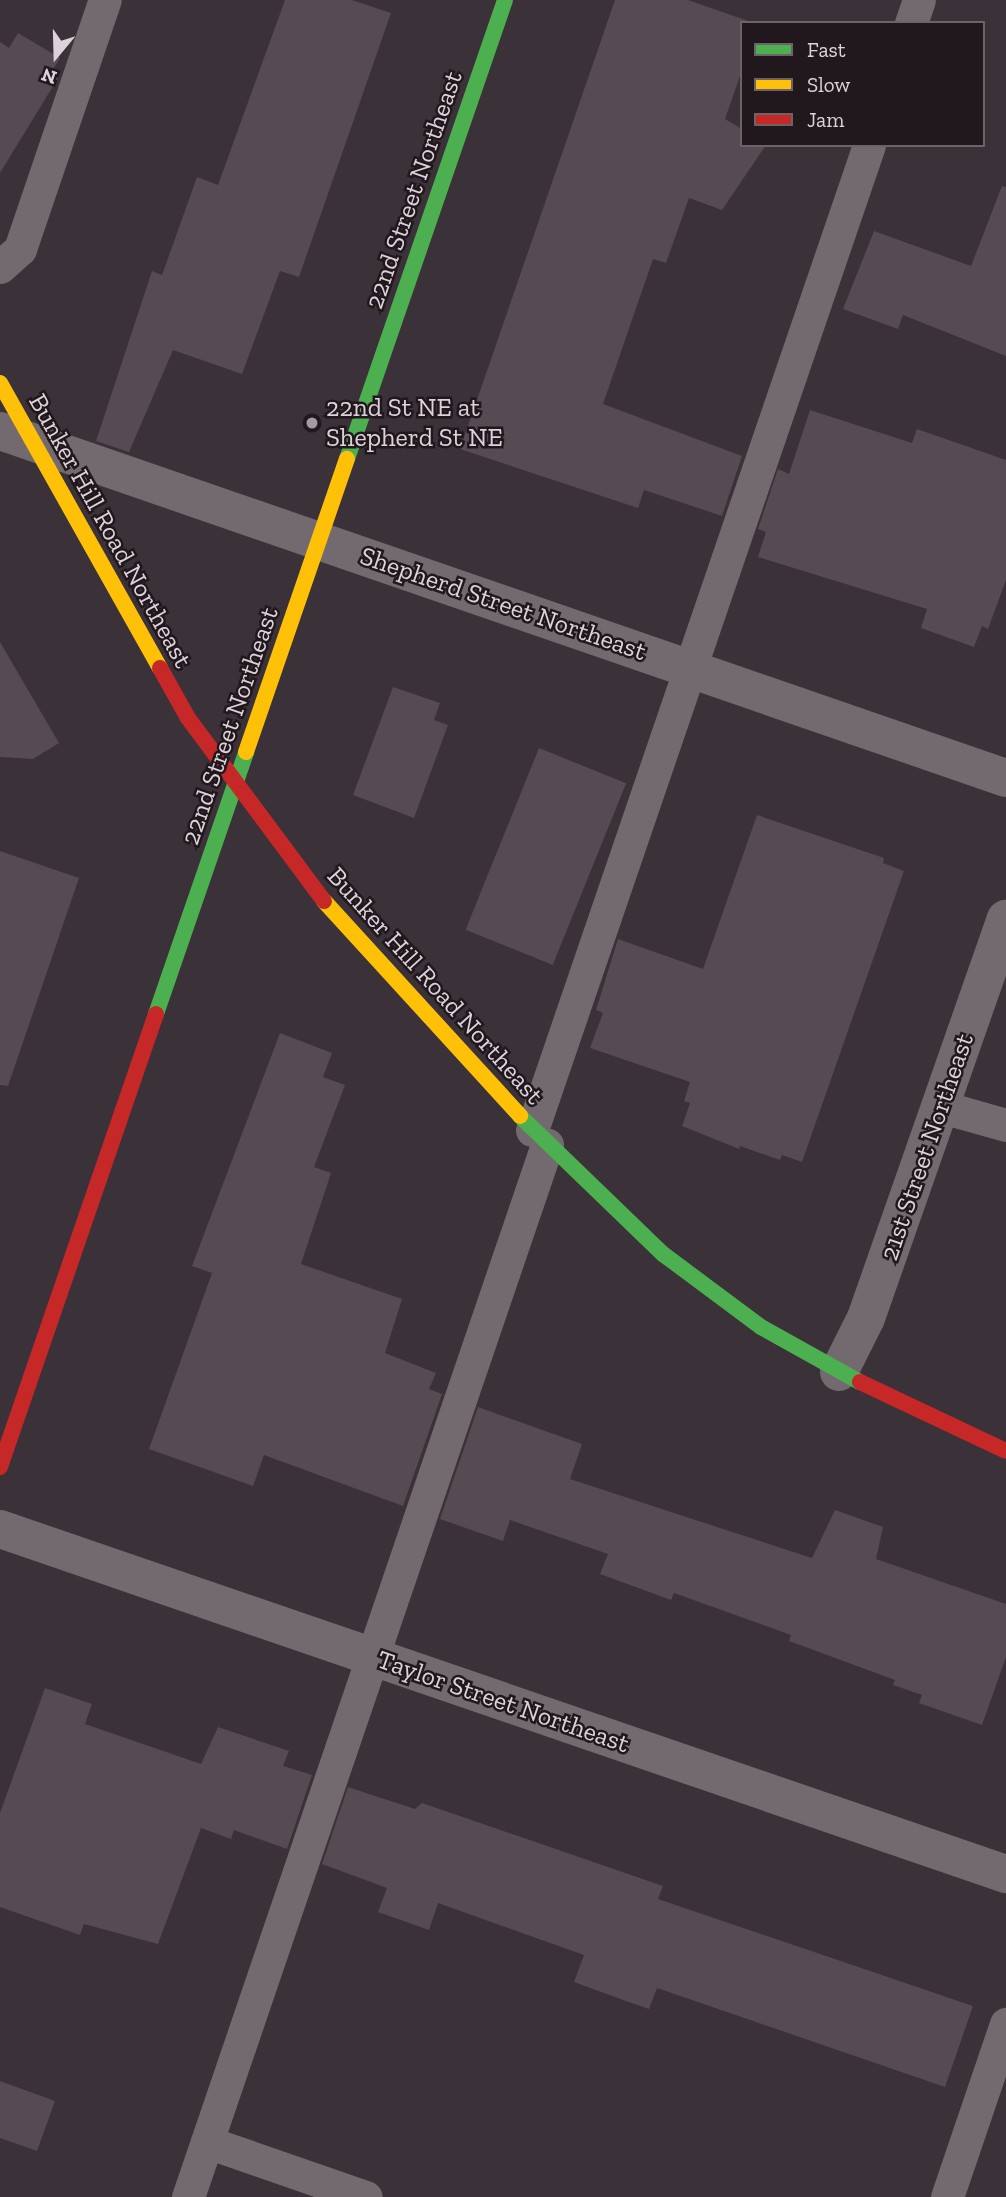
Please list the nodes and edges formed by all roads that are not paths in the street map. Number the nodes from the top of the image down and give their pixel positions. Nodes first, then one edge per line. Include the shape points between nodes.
1 (105, 0) edge
2 (505, 0) edge
3 (919, 0) edge
4 (912, 21) edge
5 (868, 147) edge
6 (0, 268) edge
7 (0, 383) edge
8 (16, 437) edge
9 (320, 540) junction
10 (690, 669) junction
11 (1006, 778) edge
12 (237, 784) junction
13 (1006, 919) edge
14 (942, 1107) junction
15 (1006, 1125) edge
16 (540, 1138) junction
17 (839, 1372) junction
18 (1006, 1451) edge
19 (0, 1467) edge
20 (0, 1529) edge
21 (373, 1657) junction
22 (1006, 1874) edge
23 (1006, 2024) edge
24 (207, 2142) junction
25 (188, 2197) edge
26 (366, 2197) edge
27 (947, 2197) edge

1 - 6 lane via 19,249
2 - 9 street, 22nd Street Northeast
3 - 4 lane
5 - 10 lane
7 - 8 street, Bunker Hill Road Northeast
8 - 9 street, Shepherd Street Northeast
8 - 12 street, Bunker Hill Road Northeast via 164,679
9 - 10 street, Shepherd Street Northeast
9 - 12 street, 22nd Street Northeast
10 - 11 street, Shepherd Street Northeast
10 - 16 lane
12 - 16 street, Bunker Hill Road Northeast via 306,881
12 - 19 street, 22nd Street Northeast
13 - 14 street, 21st Street Northeast
14 - 15 lane
14 - 17 street, 21st Street Northeast via 866,1318
16 - 17 street, Bunker Hill Road Northeast via 601,1199 704,1286 790,1346
16 - 21 lane
17 - 18 street, Bunker Hill Road Northeast
20 - 21 street, Taylor Street Northeast
21 - 22 street, Taylor Street Northeast
21 - 24 lane
23 - 27 lane
24 - 25 lane
24 - 26 lane

